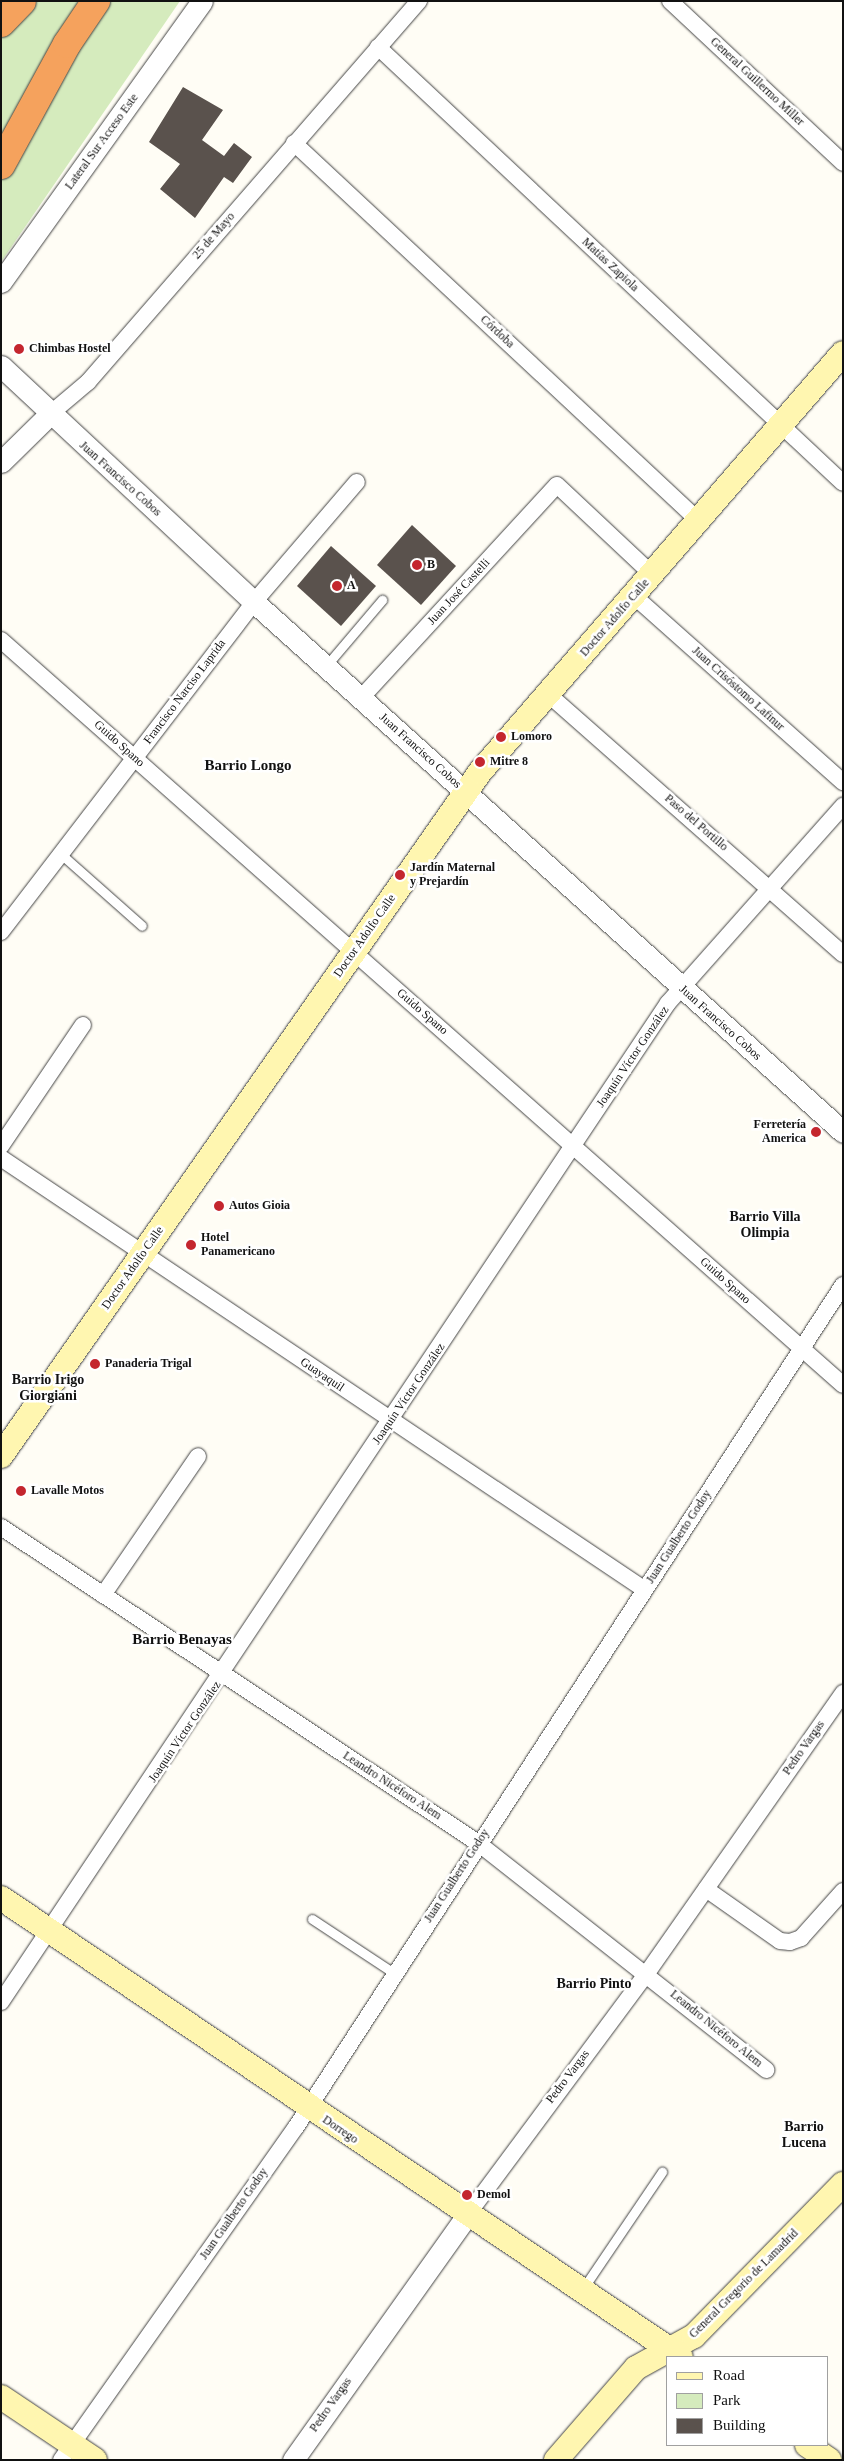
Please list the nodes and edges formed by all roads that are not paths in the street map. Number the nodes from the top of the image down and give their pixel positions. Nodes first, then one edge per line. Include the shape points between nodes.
1 (22, 1) edge
2 (96, 1) edge
3 (202, 1) edge
4 (419, 1) edge
5 (670, 1) edge
6 (1, 22) edge
7 (378, 48) junction
8 (294, 143) junction
9 (843, 163) edge
10 (1, 165) edge
11 (1, 282) edge
12 (843, 353) edge
13 (1, 366) edge
14 (49, 415) junction
15 (782, 426) junction
16 (1, 462) edge
17 (357, 482) dead end
18 (843, 483) edge
19 (699, 521) junction
20 (652, 575) junction
21 (634, 596) junction
22 (382, 600) dead end
23 (254, 602) junction
24 (1, 640) edge
25 (326, 667) junction
26 (548, 694) junction
27 (361, 698) junction
28 (134, 758) junction
29 (843, 782) edge
30 (465, 792) junction
31 (843, 806) edge
32 (61, 854) junction
33 (770, 888) junction
34 (142, 926) dead end
35 (1, 932) edge
36 (354, 952) junction
37 (843, 954) edge
38 (681, 988) junction
39 (82, 1025) dead end
40 (843, 1132) edge
41 (1, 1146) edge
42 (574, 1146) junction
43 (1, 1158) edge
44 (143, 1253) junction
45 (843, 1285) edge
46 (800, 1349) junction
47 (843, 1385) edge
48 (391, 1421) junction
49 (1, 1456) edge
50 (198, 1456) dead end
51 (1, 1527) edge
52 (645, 1590) junction
53 (104, 1595) junction
54 (224, 1675) junction
55 (843, 1693) edge
56 (478, 1843) junction
57 (706, 1889) junction
58 (843, 1891) edge
59 (1, 1898) edge
60 (312, 1919) dead end
61 (51, 1932) junction
62 (394, 1973) junction
63 (647, 1973) junction
64 (1, 2002) edge
65 (766, 2070) dead end
66 (309, 2106) junction
67 (662, 2172) dead end
68 (843, 2184) edge
69 (468, 2214) junction
70 (582, 2290) junction
71 (675, 2353) edge
72 (666, 2356) edge
73 (1, 2397) edge
74 (808, 2446) edge
75 (66, 2452) edge
76 (95, 2460) edge
77 (293, 2460) edge
78 (556, 2460) edge
79 (829, 2460) edge

1 - 6 highway
2 - 10 highway via 67,44
3 - 11 street, Lateral Sur Acceso Este
4 - 7 street, 25 de Mayo
5 - 9 street, General Guillermo Miller
7 - 8 street, 25 de Mayo
7 - 15 street, Matías Zapiola
8 - 14 street, 25 de Mayo via 88,382
8 - 19 street, Córdoba
12 - 15 main road, Doctor Adolfo Calle
13 - 14 street, Juan Francisco Cobos
14 - 16 street, 25 de Mayo
14 - 23 street, Juan Francisco Cobos
15 - 18 street, Matías Zapiola
15 - 19 main road, Doctor Adolfo Calle
17 - 23 street, Francisco Narciso Laprida
19 - 20 main road, Doctor Adolfo Calle
20 - 21 main road, Doctor Adolfo Calle
20 - 27 street, Juan José Castelli via 557,485
21 - 26 main road, Doctor Adolfo Calle
21 - 29 street, Juan Crisóstomo Lafinur
22 - 25 lane
23 - 25 street, Juan Francisco Cobos
23 - 28 street, Francisco Narciso Laprida
24 - 28 street, Guido Spano
25 - 27 street, Juan Francisco Cobos
26 - 30 main road, Doctor Adolfo Calle
26 - 33 street, Paso del Portillo
27 - 30 street, Juan Francisco Cobos
28 - 32 street, Francisco Narciso Laprida
28 - 36 street, Guido Spano
30 - 36 main road, Doctor Adolfo Calle
30 - 38 street, Juan Francisco Cobos
31 - 33 street, Joaquín Víctor González
32 - 34 lane
32 - 35 street, Francisco Narciso Laprida
33 - 37 street, Paso del Portillo
33 - 38 street, Joaquín Víctor González
36 - 42 street, Guido Spano
36 - 44 main road, Doctor Adolfo Calle
38 - 40 street, Juan Francisco Cobos
38 - 42 street, Joaquín Víctor González
39 - 41 street
42 - 46 street, Guido Spano
42 - 48 street, Joaquín Víctor González
43 - 44 street, Guayaquil
44 - 48 street, Guayaquil
44 - 49 main road, Doctor Adolfo Calle
45 - 46 street, Juan Gualberto Godoy
46 - 47 street, Guido Spano
46 - 52 street, Juan Gualberto Godoy
48 - 52 street, Guayaquil
48 - 54 street, Joaquín Víctor González
50 - 53 street
51 - 53 street, Leandro Nicéforo Alem
52 - 56 street, Juan Gualberto Godoy
53 - 54 street, Leandro Nicéforo Alem
54 - 56 street, Leandro Nicéforo Alem
54 - 61 street, Joaquín Víctor González
55 - 57 street, Pedro Vargas
56 - 62 street, Juan Gualberto Godoy
56 - 63 street, Leandro Nicéforo Alem
57 - 58 street via 780,1940 790,1942 801,1938
57 - 63 street, Pedro Vargas
59 - 61 main road, Dorrego
60 - 62 lane
61 - 64 street, Joaquín Víctor González
61 - 66 main road, Dorrego
62 - 66 street, Juan Gualberto Godoy
63 - 65 street, Leandro Nicéforo Alem
63 - 69 street, Pedro Vargas
66 - 69 main road, Dorrego
66 - 75 street, Juan Gualberto Godoy
67 - 70 lane
68 - 71 main road, General Gregorio de Lamadrid
69 - 70 main road, Dorrego
69 - 77 street, Pedro Vargas
70 - 71 main road, Dorrego
72 - 78 main road, General Gregorio de Lamadrid via 636,2368
73 - 75 main road
74 - 79 main road
75 - 76 main road

